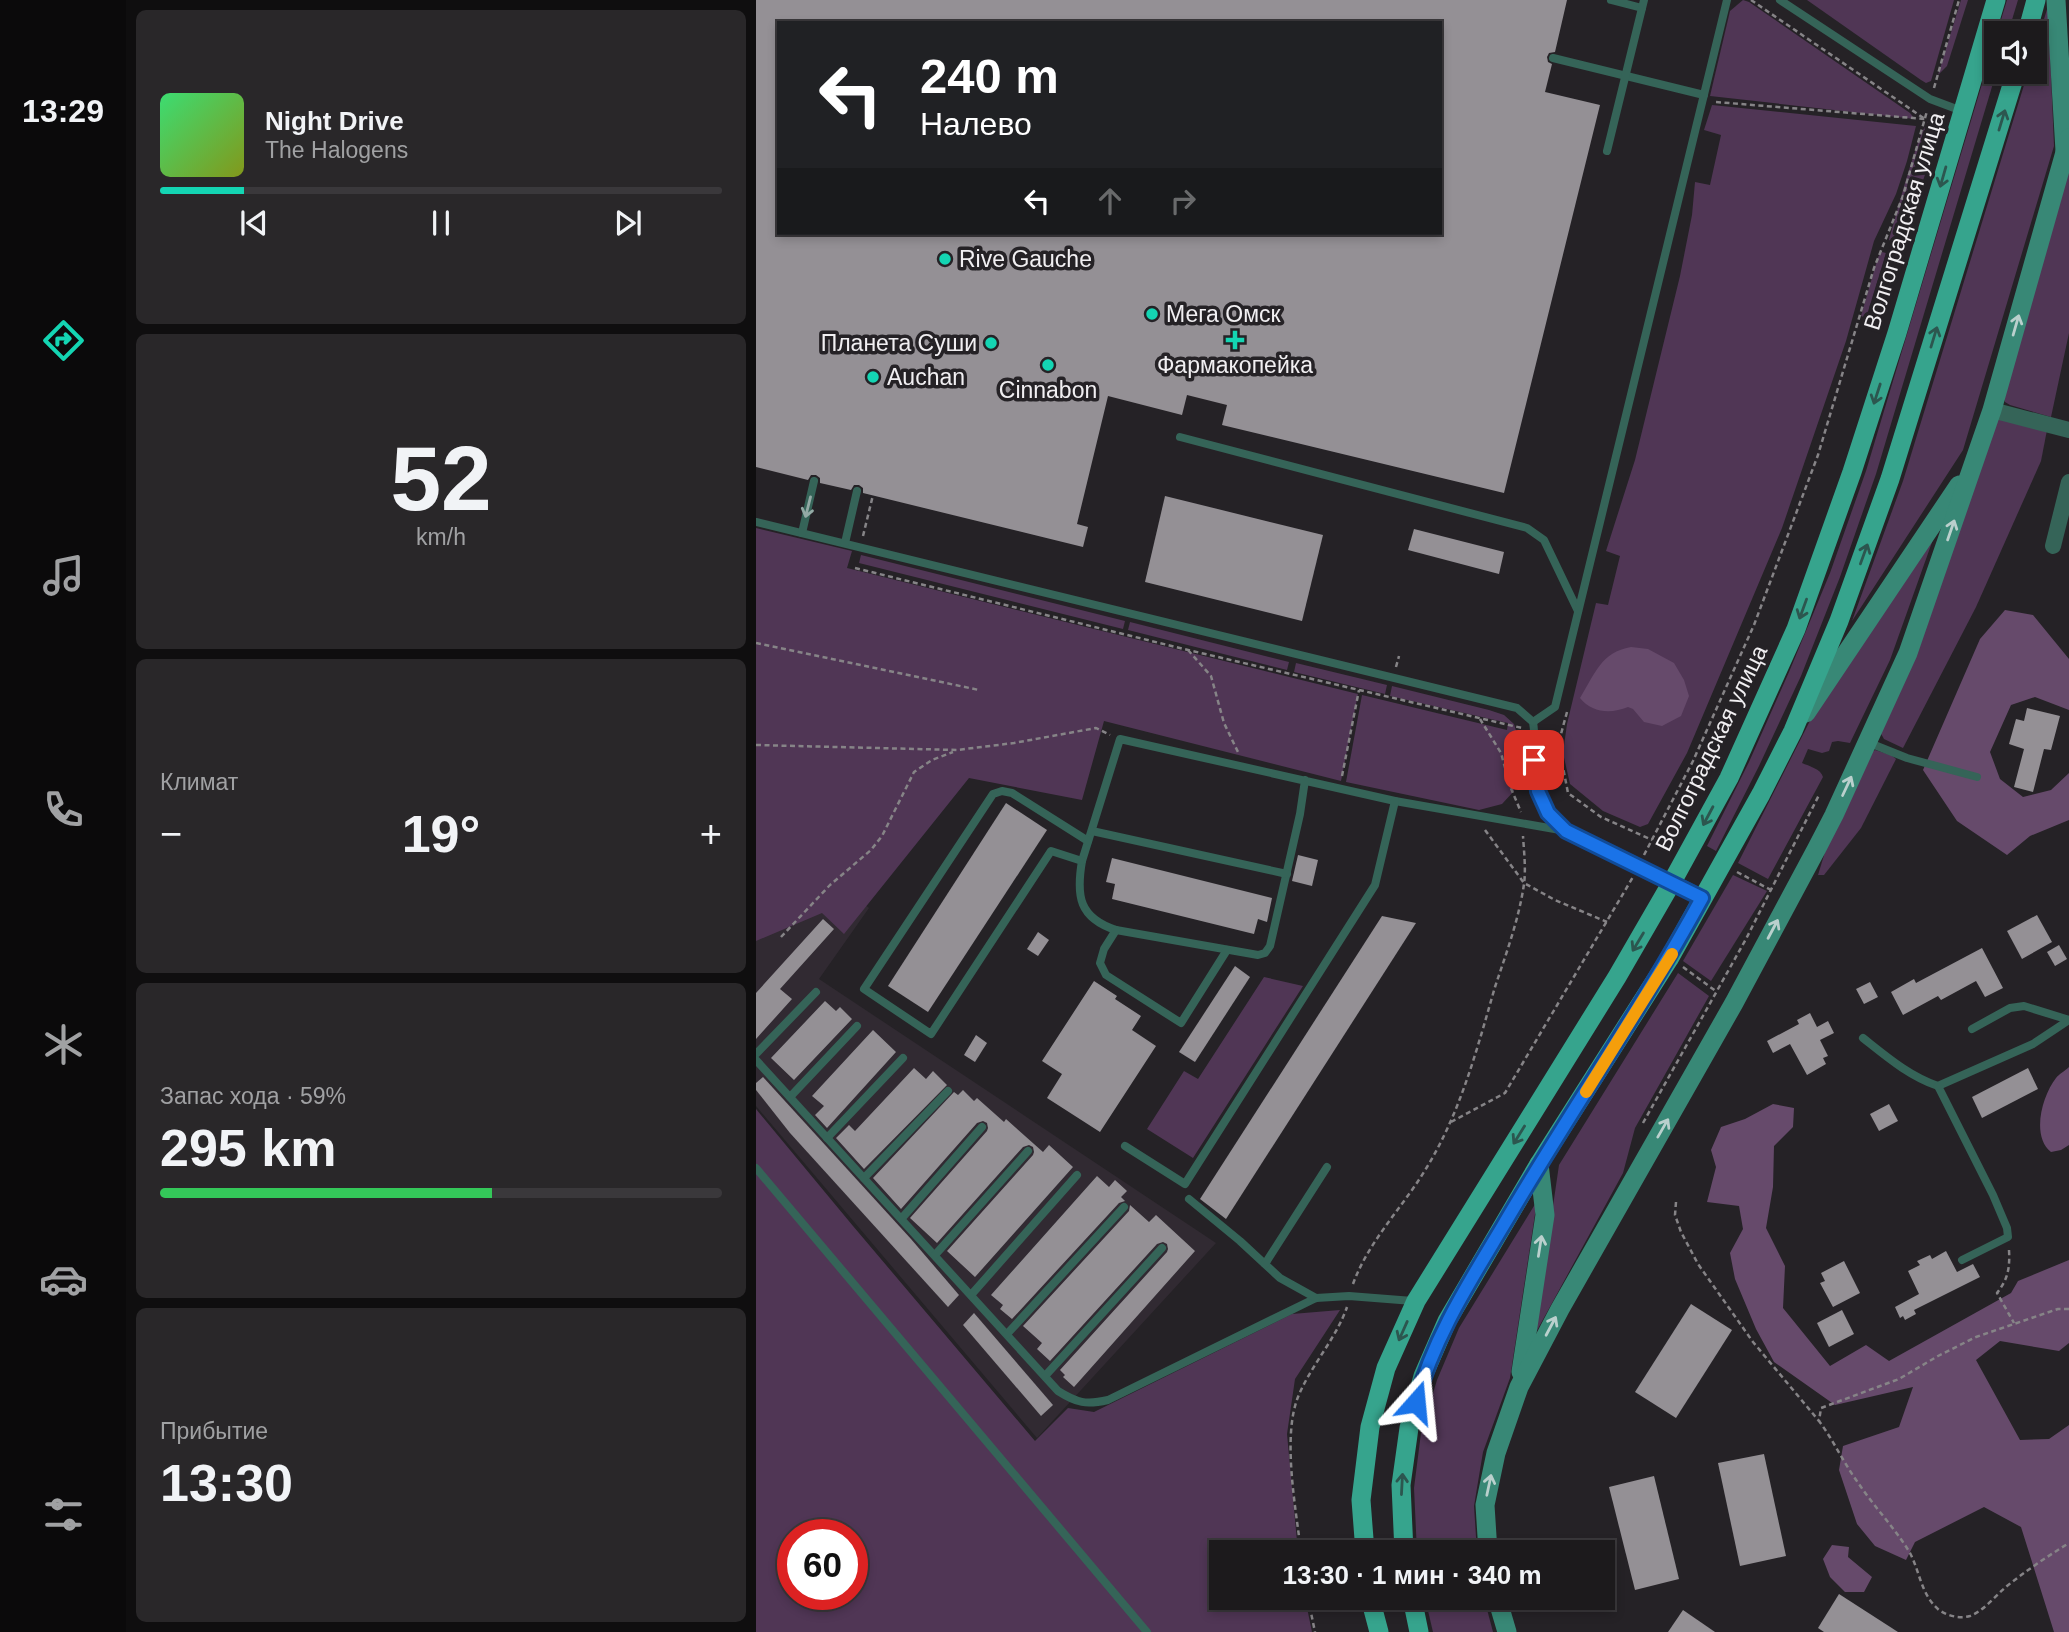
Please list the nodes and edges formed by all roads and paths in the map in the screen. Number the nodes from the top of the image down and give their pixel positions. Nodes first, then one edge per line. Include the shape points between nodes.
1 (1611, 0) edge
2 (1727, 0) edge
3 (1751, 0) edge
4 (1780, 0) edge
5 (1959, 0) edge
6 (1996, 0) edge
7 (2036, 0) edge
8 (2056, 0) edge
9 (1643, 4) edge
10 (2030, 21) edge
11 (1553, 58) dead end
12 (1625, 76) junction
13 (2012, 84) edge
14 (1704, 95) junction
15 (1930, 99) junction
16 (1962, 111) junction
17 (1925, 119) junction
18 (2067, 145) edge
19 (1607, 151) dead end
20 (1992, 410) junction
21 (2069, 430) edge
22 (1180, 437) dead end
23 (1975, 460) junction
24 (814, 481) dead end
25 (2069, 482) edge
26 (857, 491) dead end
27 (873, 495) dead end
28 (756, 522) edge
29 (802, 533) junction
30 (863, 536) dead end
31 (845, 543) junction
32 (2053, 546) dead end
33 (855, 568) dead end
34 (1578, 611) junction
35 (756, 643) edge
36 (1188, 650) junction
37 (979, 690) dead end
38 (1359, 690) junction
39 (1568, 708) dead end
40 (1480, 719) junction
41 (1534, 726) junction
42 (1793, 731) junction
43 (1119, 739) junction
44 (1867, 742) junction
45 (756, 745) edge
46 (957, 750) junction
47 (1246, 767) junction
48 (1977, 777) dead end
49 (1305, 780) junction
50 (1340, 788) junction
51 (1818, 795) dead end
52 (1395, 801) junction
53 (1474, 815) junction
54 (1523, 823) junction
55 (1093, 831) junction
56 (1566, 831) junction
57 (1652, 840) junction
58 (1088, 841) junction
59 (1082, 861) junction
60 (1639, 866) junction
61 (1737, 872) dead end
62 (1287, 874) junction
63 (1672, 882) junction
64 (1524, 883) junction
65 (1771, 890) junction
66 (1702, 898) junction
67 (1607, 922) junction
68 (1116, 929) junction
69 (781, 937) dead end
70 (1227, 950) junction
71 (1683, 967) dead end
72 (816, 992) dead end
73 (1716, 992) junction
74 (1726, 998) dead end
75 (2069, 1020) edge
76 (857, 1026) dead end
77 (1972, 1029) dead end
78 (1863, 1038) dead end
79 (756, 1055) edge
80 (903, 1058) dead end
81 (756, 1060) edge
82 (1938, 1086) junction
83 (948, 1091) dead end
84 (790, 1097) junction
85 (1451, 1122) junction
86 (1643, 1123) dead end
87 (982, 1127) dead end
88 (827, 1138) junction
89 (1125, 1146) dead end
90 (1028, 1151) dead end
91 (1539, 1164) junction
92 (1326, 1167) dead end
93 (756, 1168) edge
94 (1077, 1175) dead end
95 (864, 1178) junction
96 (1189, 1199) dead end
97 (1676, 1202) dead end
98 (1124, 1207) dead end
99 (902, 1219) junction
100 (2008, 1237) junction
101 (1162, 1248) dead end
102 (935, 1255) junction
103 (1962, 1260) dead end
104 (1265, 1264) junction
105 (971, 1295) junction
106 (1349, 1296) junction
107 (1316, 1298) junction
108 (1416, 1301) junction
109 (2069, 1309) edge
110 (2014, 1323) junction
111 (1007, 1334) junction
112 (1045, 1376) junction
113 (1519, 1387) junction
114 (1819, 1421) junction
115 (1300, 1540) edge
116 (1364, 1540) edge
117 (1403, 1540) edge
118 (1487, 1540) edge
119 (2069, 1543) edge
120 (1310, 1610) edge
121 (1373, 1610) edge
122 (1414, 1610) edge
123 (1500, 1610) edge
124 (1506, 1631) edge
125 (1147, 1632) edge
126 (1315, 1632) edge
127 (1379, 1632) edge
128 (1419, 1632) edge

1 - 9 lane
2 - 14 lane
3 - 17 path
4 - 15 lane
5 - 15 path
6 - 16 main road, Волгоградская улица
7 - 10 main road
8 - 18 main road
9 - 12 lane
11 - 12 lane
12 - 14 lane
12 - 19 lane
42 -> 13 main road via 1890,479
14 - 17 path via 1712,102
14 - 34 lane
15 - 16 lane
15 - 17 path
16 -> 63 main road, Волгоградская улица via 1885,371 1796,629 1729,778
17 - 57 path via 1818,455 1754,625
20 -> 18 main road
20 - 21 street
20 - 23 main road
22 - 34 lane via 1527,528 1544,540
23 - 42 main road
44 -> 23 main road via 1908,653
24 -> 29 lane
25 - 32 street
26 - 31 lane
27 - 30 path
28 - 29 lane
29 - 31 lane
31 - 41 lane via 1517,708
33 - 36 path
34 - 41 lane via 1555,707
35 - 37 path
36 - 38 path
36 - 47 path via 1211,676 1224,723
38 - 40 path
38 - 50 path
39 - 57 path via 1560,752 1568,793 1601,817
40 - 41 path
40 - 54 path via 1502,753
41 - 56 lane via 1538,791 1548,813
42 - 66 main road
43 - 46 path via 1096,728
43 - 47 lane
43 - 55 lane
44 - 48 lane
113 -> 44 main road via 1734,1003 1834,815
45 - 46 path
46 - 69 path via 914,772 871,850
47 - 49 lane
49 - 50 lane
49 - 62 lane
50 - 52 lane
51 - 65 path
52 - 53 lane
52 - 89 lane via 1375,885 1185,1184
53 - 54 lane
53 - 64 path
54 - 56 lane
54 - 64 path
55 - 58 lane
55 - 62 lane
56 - 60 lane
57 - 60 path
58 - 59 lane
58 - 59 lane via 1012,793 993,794 864,989 931,1034 1051,851
59 - 68 lane via 1080,897 1087,912 1100,924
60 - 63 lane
60 - 67 path
61 - 65 path
62 - 70 lane via 1265,953
63 - 66 street
63 -> 108 main road, Волгоградская улица
64 - 67 path
64 - 85 path via 1468,1079
65 - 73 path
66 - 91 main road via 1648,994
67 - 85 path via 1505,1093
68 - 70 lane
68 - 70 lane via 1100,963 1106,975 1181,1023
71 - 73 path
72 - 79 lane
73 - 74 path
73 - 86 path
75 - 77 lane via 2024,1006 2010,1008
75 - 82 lane via 2033,1044
76 - 84 lane
78 - 82 lane via 1919,1079
80 - 88 lane
81 - 84 lane
82 - 100 lane via 1993,1195
83 - 95 lane
84 - 88 lane
85 - 106 path via 1429,1164 1358,1271
87 - 99 lane
88 - 95 lane
90 - 102 lane
113 -> 91 main road via 1545,1215
117 -> 91 main road via 1401,1485 1423,1376 1447,1321
92 - 104 lane
93 - 125 lane
94 - 105 lane
95 - 99 lane
96 - 104 lane
97 - 114 path via 1678,1224 1698,1264 1752,1342
98 - 111 lane
99 - 102 lane
100 - 103 lane
100 - 110 path via 2007,1281 1997,1293
101 - 112 lane
102 - 105 lane
104 - 107 lane via 1280,1279
105 - 111 lane
106 - 107 lane
106 - 108 lane
106 - 115 path via 1338,1328 1298,1398 1292,1420
107 - 112 lane via 1108,1400 1090,1404 1072,1400
108 -> 116 main road, Волгоградская улица via 1386,1368 1370,1427 1361,1500
109 - 110 path
110 - 114 path via 1976,1337 1899,1379 1821,1408
111 - 112 lane
118 -> 113 main road via 1485,1505 1496,1453
114 - 119 path via 1859,1485 1897,1532 1928,1597 1952,1616 1967,1617 1982,1610
120 - 126 path
121 - 127 main road
122 - 128 main road
123 - 124 main road

